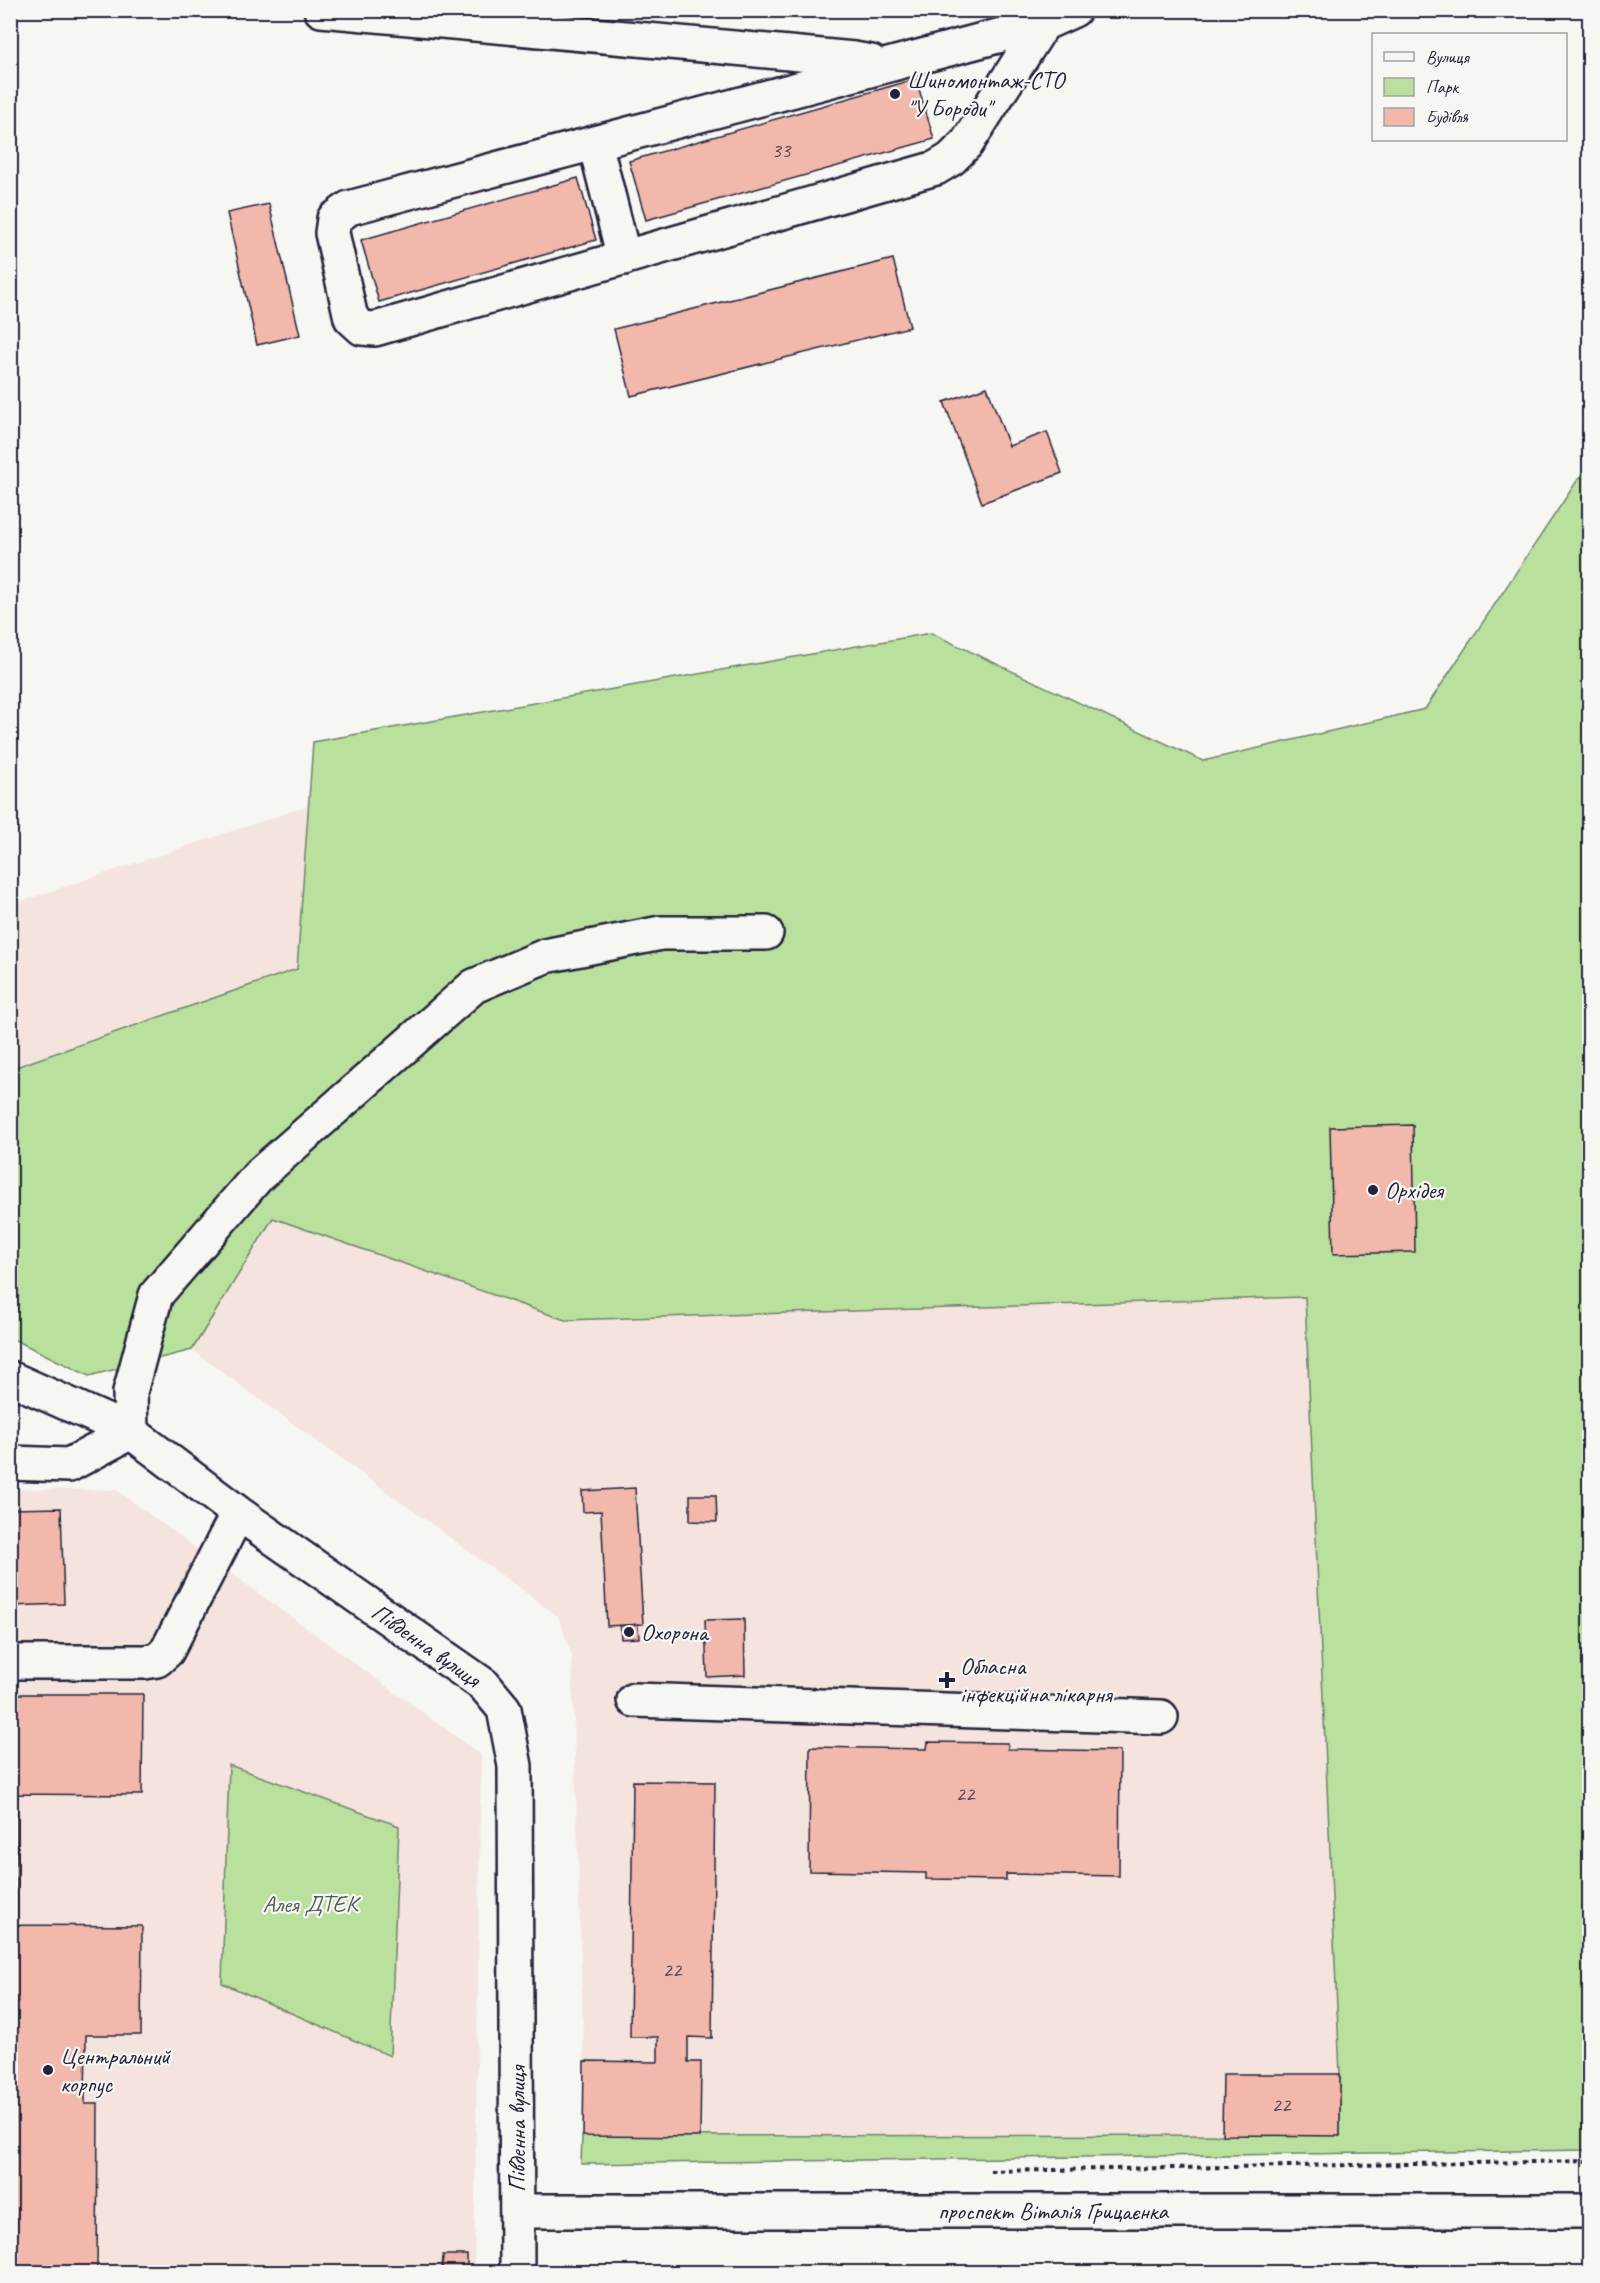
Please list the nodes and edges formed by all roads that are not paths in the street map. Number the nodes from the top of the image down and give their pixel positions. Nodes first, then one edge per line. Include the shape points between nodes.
1 (321, 10) edge
2 (1074, 10) edge
3 (1043, 24) junction
4 (885, 65) junction
5 (596, 143) junction
6 (624, 258) junction
7 (766, 933) dead end
8 (10, 1378) edge
9 (131, 1432) junction
10 (10, 1463) edge
11 (238, 1513) junction
12 (10, 1662) edge
13 (634, 1700) dead end
14 (1161, 1717) dead end
15 (517, 2211) junction
16 (1590, 2211) edge
17 (517, 2272) edge

1 - 4 street
2 - 3 street
3 - 4 street
3 - 6 street via 967,143 936,168
4 - 5 street
5 - 6 street
5 - 6 street via 349,208 334,219 332,233 351,318 362,328 375,329
7 - 9 street via 661,933 545,956 474,986 259,1175 156,1295 130,1392
8 - 9 street, Південна вулиця
9 - 10 street via 69,1465
9 - 11 street, Південна вулиця
11 - 12 street via 167,1651 157,1660
11 - 15 street, Південна вулиця via 484,1685 504,1709 515,1766
13 - 14 street
15 - 16 street, проспект Віталія Грицаєнка
15 - 17 street, Південна вулиця

